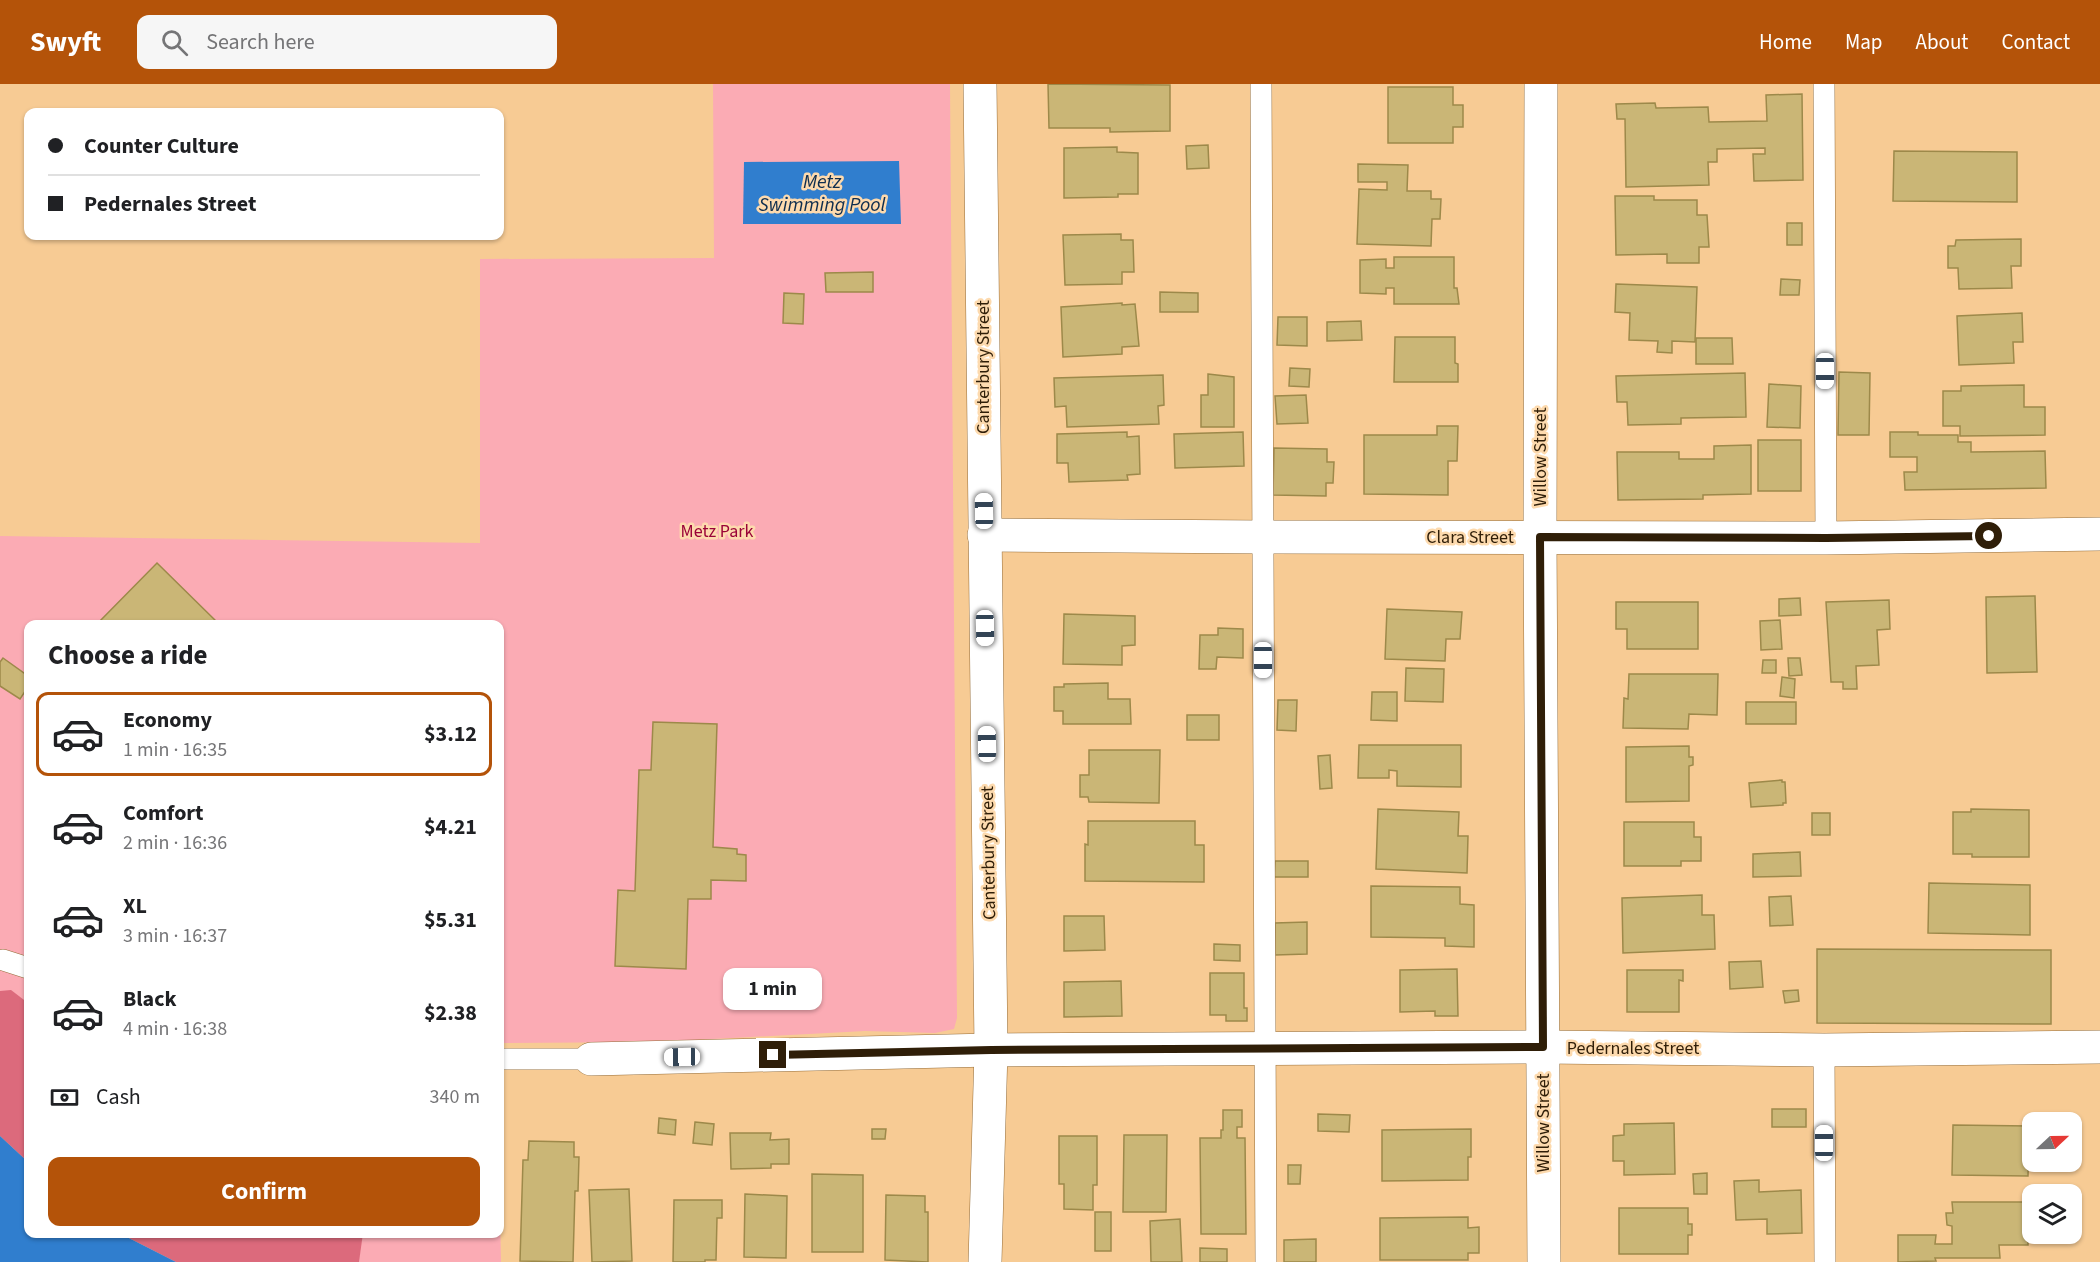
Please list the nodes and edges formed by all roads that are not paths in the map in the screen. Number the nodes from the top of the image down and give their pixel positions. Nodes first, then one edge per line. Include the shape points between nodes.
1 (980, 84) edge
2 (1261, 84) edge
3 (1541, 84) edge
4 (1824, 84) edge
5 (2100, 534) edge
6 (984, 535) junction
7 (1263, 537) junction
8 (1540, 537) junction
9 (1826, 538) junction
10 (3, 960) dead end
11 (24, 967) edge
12 (1543, 1047) junction
13 (2100, 1047) edge
14 (991, 1050) junction
15 (1265, 1050) junction
16 (1824, 1050) junction
17 (504, 1059) edge
18 (591, 1059) joint
19 (985, 1262) edge
20 (1266, 1262) edge
21 (1544, 1262) edge
22 (1825, 1262) edge

1 - 6 street, Canterbury Street
2 - 7 lane
3 - 8 street, Willow Street
4 - 9 lane
5 - 9 street, Clara Street
6 - 7 street, Clara Street
6 - 14 street, Canterbury Street
7 - 8 street, Clara Street
7 - 15 lane
8 - 9 street, Clara Street
8 - 12 street, Willow Street
10 - 11 lane
12 - 15 street, Pedernales Street
12 - 16 street, Pedernales Street
12 - 21 street, Willow Street
13 - 16 street, Pedernales Street
14 - 15 street, Pedernales Street
14 - 18 street, Pedernales Street
14 - 19 street, Canterbury Street
15 - 20 lane
16 - 22 lane
17 - 18 lane

